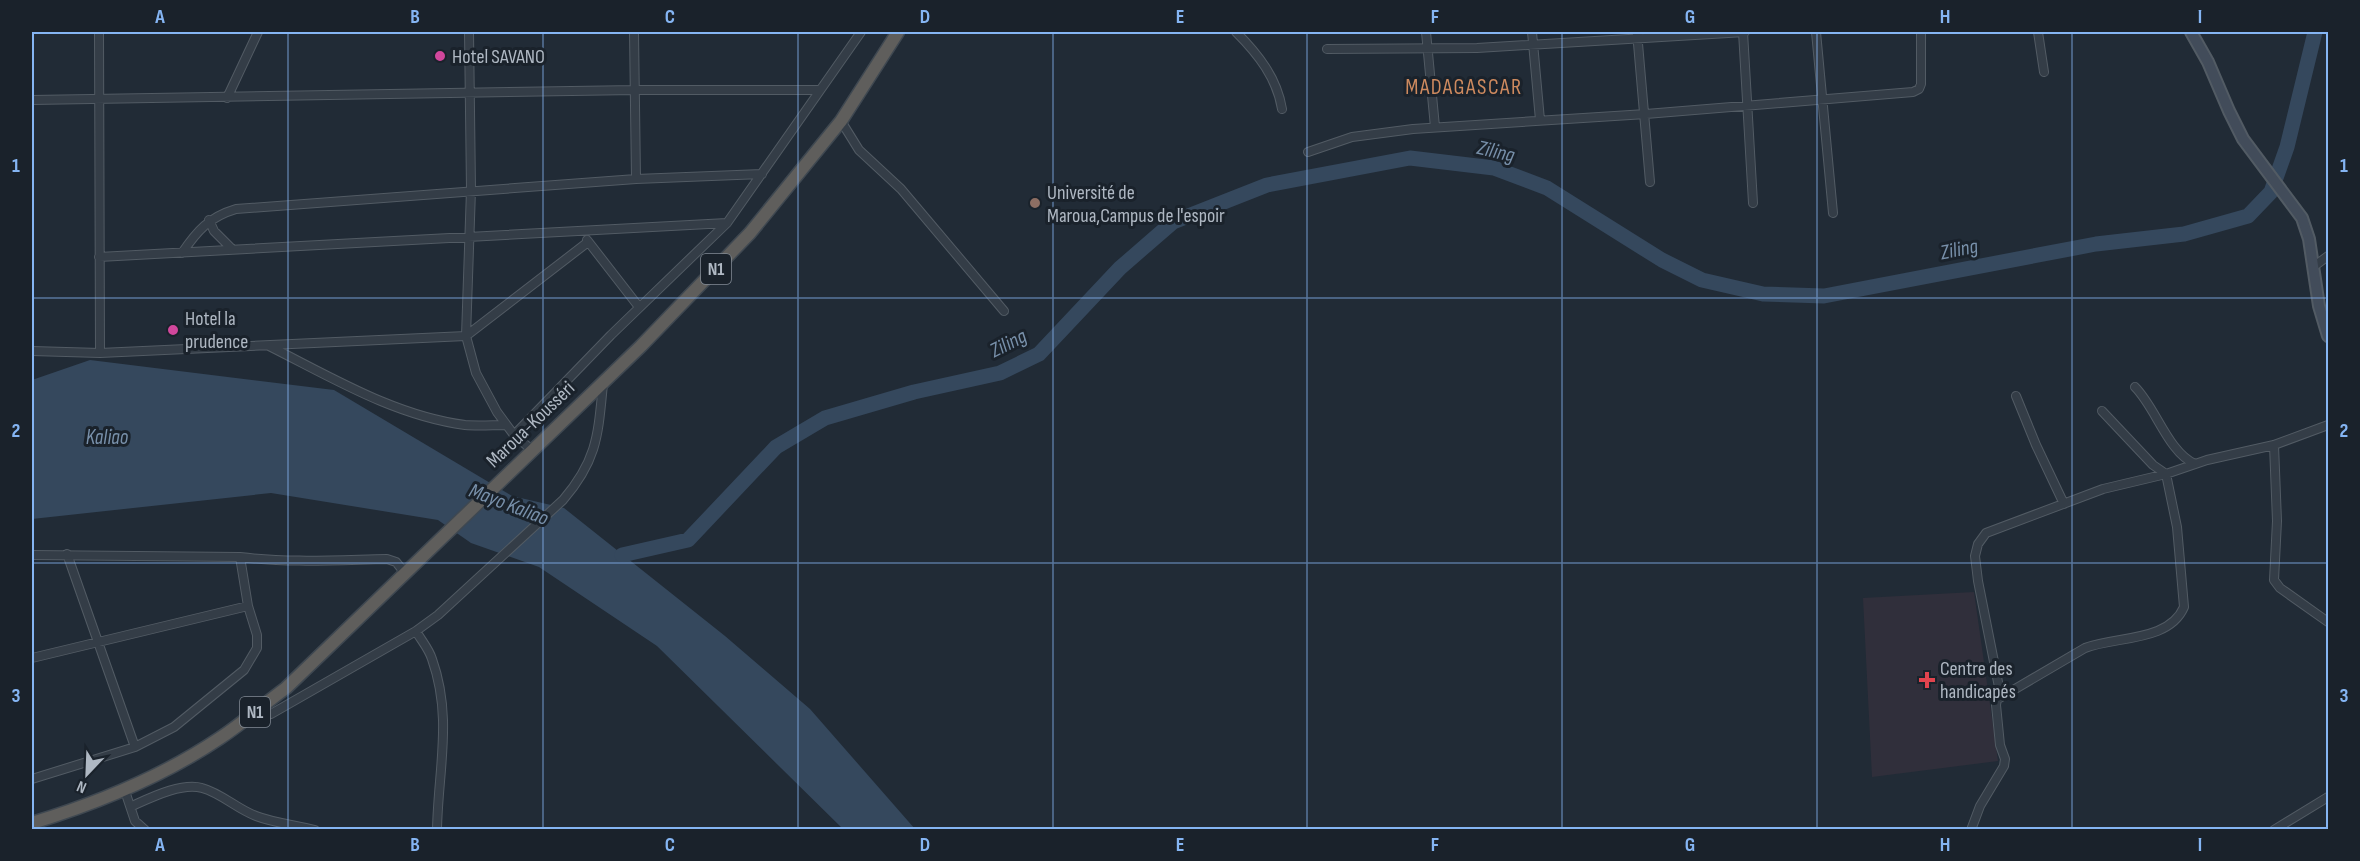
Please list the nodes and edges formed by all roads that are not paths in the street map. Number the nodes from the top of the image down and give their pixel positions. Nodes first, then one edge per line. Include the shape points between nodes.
1 (99, 32) edge
2 (258, 32) edge
3 (469, 32) edge
4 (634, 32) edge
5 (861, 32) edge
6 (898, 32) edge
7 (1236, 32) edge
8 (1426, 32) edge
9 (1532, 32) edge
10 (1744, 32) edge
11 (1816, 32) edge
12 (1920, 32) edge
13 (2038, 32) edge
14 (2191, 32) edge
15 (1637, 35) edge
16 (1533, 45) junction
17 (1428, 48) junction
18 (1327, 49) dead end
19 (2044, 72) dead end
20 (635, 90) junction
21 (819, 90) junction
22 (471, 92) junction
23 (227, 98) junction
24 (1824, 99) junction
25 (32, 100) edge
26 (100, 101) junction
27 (1748, 104) junction
28 (1282, 109) dead end
29 (1646, 114) junction
30 (1539, 120) junction
31 (841, 121) junction
32 (1435, 127) junction
33 (1308, 152) dead end
34 (762, 174) junction
35 (636, 178) junction
36 (1650, 182) dead end
37 (471, 190) junction
38 (1753, 203) dead end
39 (1833, 213) dead end
40 (209, 220) junction
41 (727, 223) junction
42 (581, 232) junction
43 (468, 236) junction
44 (588, 242) junction
45 (232, 249) junction
46 (182, 253) junction
47 (2328, 256) edge
48 (99, 257) junction
49 (2313, 267) junction
50 (639, 308) junction
51 (1004, 311) dead end
52 (2325, 318) edge
53 (466, 336) junction
54 (2328, 336) edge
55 (267, 345) junction
56 (32, 351) edge
57 (100, 353) junction
58 (603, 380) junction
59 (2135, 387) dead end
60 (2016, 396) dead end
61 (2102, 411) dead end
62 (506, 424) junction
63 (2328, 425) edge
64 (514, 435) junction
65 (2274, 445) junction
66 (532, 450) junction
67 (2195, 464) junction
68 (2166, 474) junction
69 (2064, 504) junction
70 (67, 554) junction
71 (32, 555) edge
72 (240, 557) junction
73 (405, 573) junction
74 (248, 606) junction
75 (2328, 622) edge
76 (416, 631) junction
77 (97, 643) junction
78 (32, 658) edge
79 (1998, 699) junction
80 (245, 719) junction
81 (135, 747) junction
82 (32, 779) edge
83 (126, 791) junction
84 (2328, 797) edge
85 (132, 806) junction
86 (32, 823) edge
87 (145, 830) edge
88 (315, 830) edge
89 (437, 830) edge
90 (1971, 830) edge
91 (2274, 830) edge

1 - 26 street
2 - 23 street
3 - 22 street
4 - 20 street
5 - 21 street
6 - 31 highway, Maroua-Kousséri / N1
7 - 28 street via 1274,80
8 - 17 street
9 - 16 street
10 - 15 street
10 - 27 street
11 - 24 street
12 - 24 street via 1919,89
13 - 19 street
14 - 49 main road via 2243,139 2302,218
15 - 16 street
15 - 29 street
16 - 17 street
16 - 30 street
17 - 18 street
17 - 32 street
20 - 21 street
20 - 22 street
20 - 35 street
21 - 34 street
22 - 23 street
22 - 37 street
23 - 26 street
24 - 27 street
24 - 39 street
25 - 26 street
26 - 48 street
27 - 29 street
27 - 38 street
29 - 30 street
29 - 36 street
30 - 32 street
31 - 51 street via 859,150 901,189
31 - 58 highway, Maroua-Kousséri / N1 via 750,233
32 - 33 street via 1353,137
34 - 35 street
34 - 41 street
35 - 37 street
37 - 40 street via 236,209
37 - 43 street
40 - 45 street
40 - 46 street
41 - 42 street
41 - 50 street
42 - 43 street
42 - 44 street
43 - 45 street
43 - 53 street
44 - 50 street
44 - 53 street
45 - 46 street
46 - 48 street
47 - 49 street
48 - 57 street
49 - 52 main road
50 - 64 street
52 - 54 main road
53 - 55 street
53 - 62 street via 476,373
55 - 57 street
55 - 62 street via 379,401 465,425
56 - 57 street
58 - 66 highway, Maroua-Kousséri / N1
58 - 76 street via 598,434 581,480 438,615
59 - 67 street via 2177,450
60 - 69 street
61 - 68 street
62 - 64 street
63 - 65 street
64 - 66 street
65 - 67 street
65 - 75 street via 2274,580
66 - 73 highway, Maroua-Kousséri / N1
67 - 68 street
68 - 69 street via 2103,489
68 - 79 street via 2180,549 2184,607 2181,616 2152,633 2085,648
69 - 79 street via 1986,532 1978,544 1978,581
70 - 71 street
70 - 72 street
70 - 77 street
72 - 73 street via 308,562 387,559 396,562
72 - 74 street
73 - 80 highway, Maroua-Kousséri / N1 via 286,688
74 - 77 street
74 - 81 street via 257,648 243,670 174,727
76 - 80 street via 271,714
76 - 89 street via 432,657 445,714
77 - 78 street
77 - 81 street
79 - 90 street via 1997,722 2004,766
80 - 83 highway, Maroua-Kousséri / N1 via 175,766
81 - 82 street
83 - 85 street
83 - 86 highway, Maroua-Kousséri / N1
84 - 91 street
85 - 87 street via 135,821
85 - 88 street via 169,791 196,787 258,817

